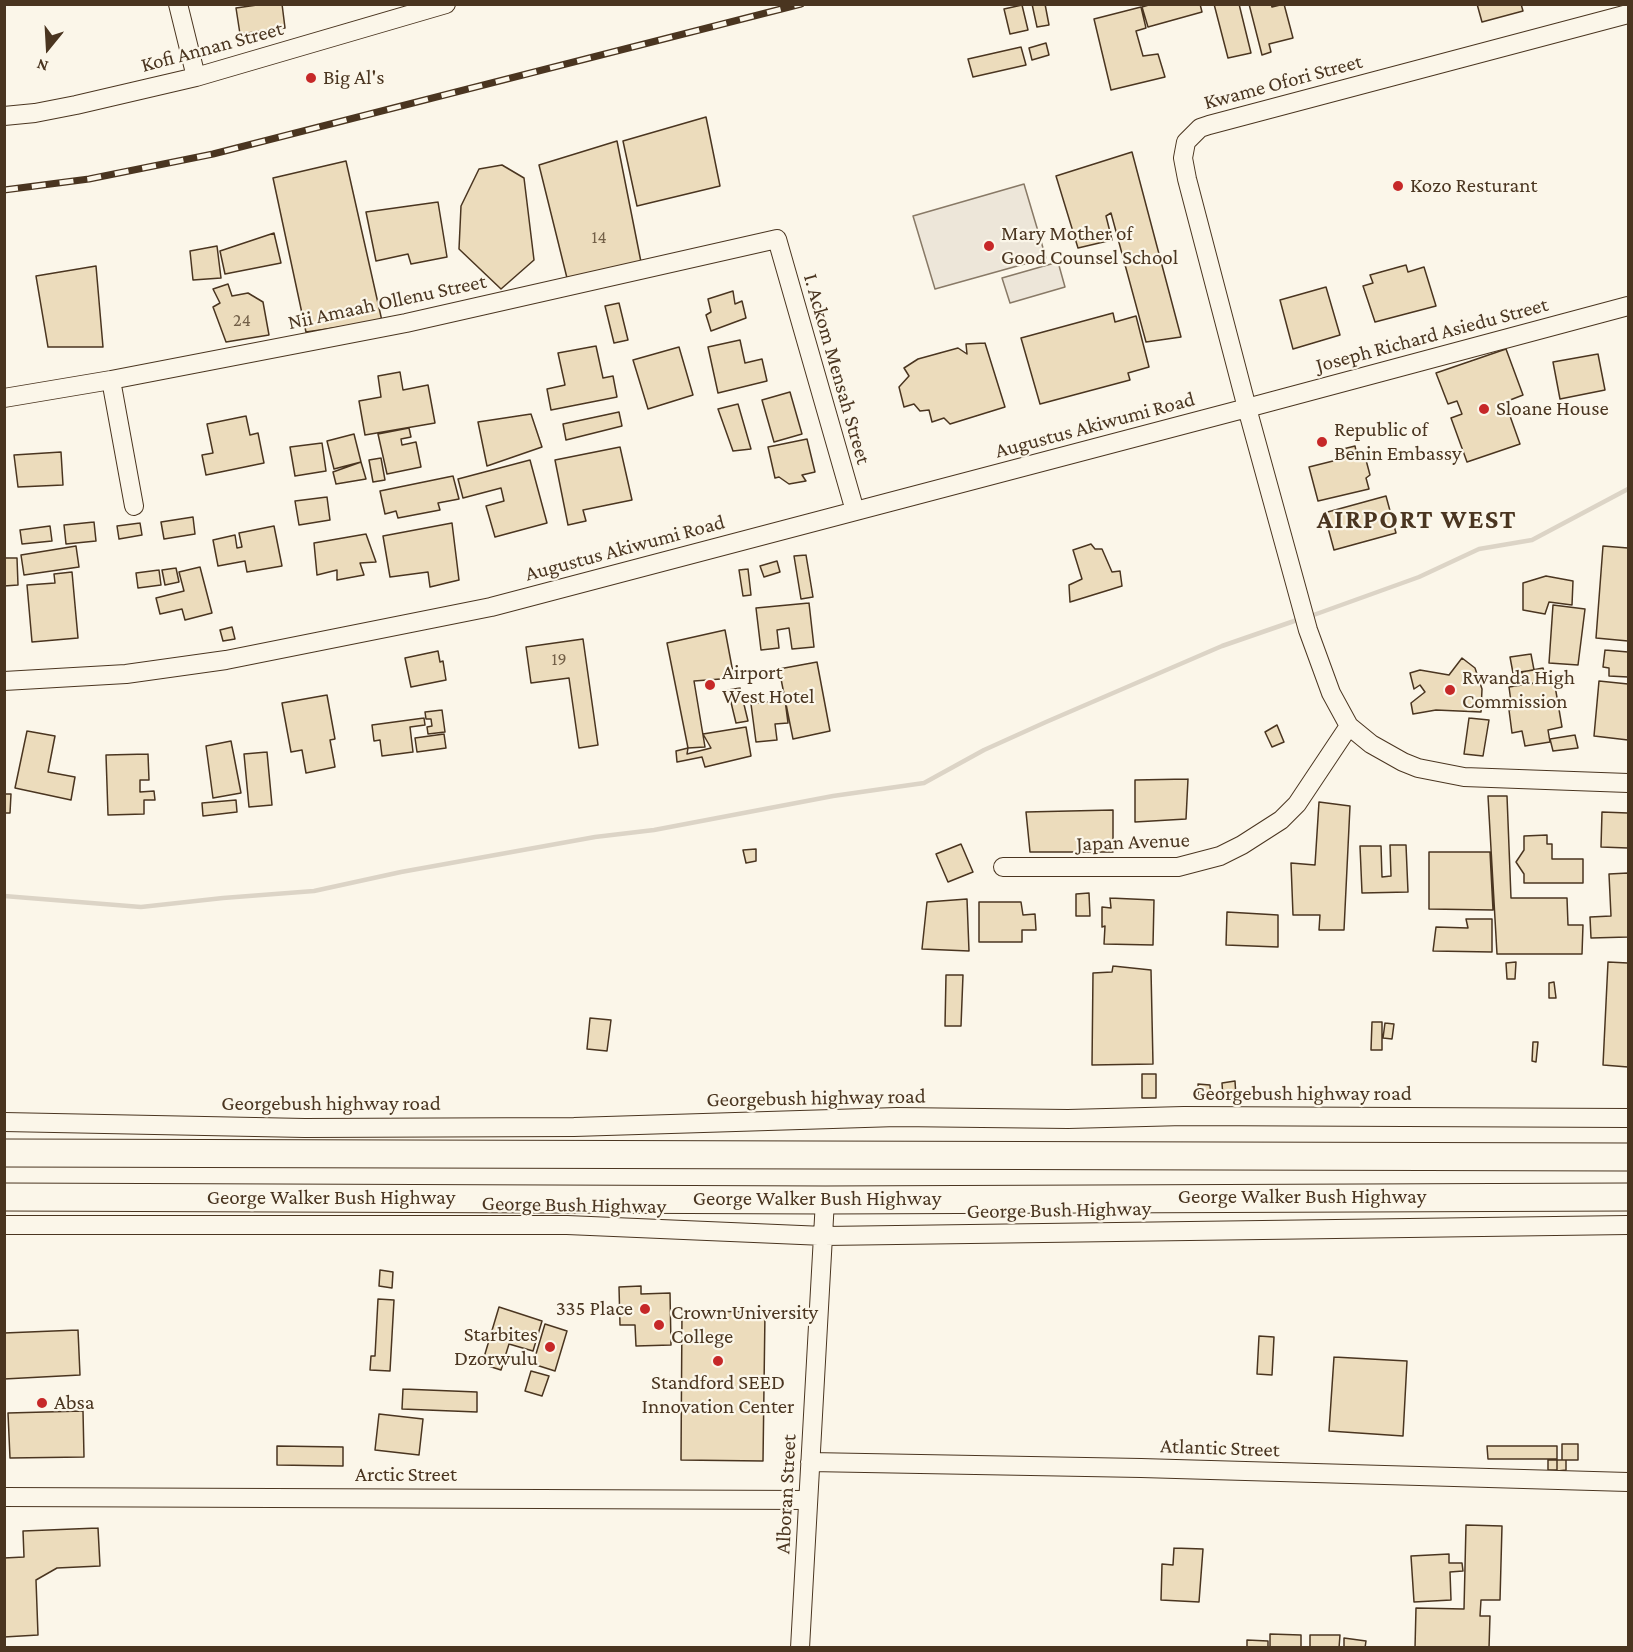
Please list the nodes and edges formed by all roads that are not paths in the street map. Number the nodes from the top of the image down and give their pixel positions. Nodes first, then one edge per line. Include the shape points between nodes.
1 (178, 4) edge
2 (435, 6) edge
3 (1629, 14) edge
4 (196, 77) junction
5 (4, 116) edge
6 (777, 239) joint
7 (1629, 306) edge
8 (111, 380) junction
9 (4, 398) edge
10 (1247, 408) junction
11 (134, 507) dead end
12 (855, 511) junction
13 (4, 681) edge
14 (1349, 726) junction
15 (1629, 783) edge
16 (1003, 867) dead end
17 (1629, 1118) edge
18 (4, 1122) edge
19 (4, 1153) edge
20 (1629, 1157) edge
21 (4, 1197) edge
22 (1629, 1197) edge
23 (417, 1198) junction
24 (825, 1200) junction
25 (417, 1224) junction
26 (4, 1225) edge
27 (1629, 1225) edge
28 (824, 1236) junction
29 (810, 1462) junction
30 (1629, 1482) edge
31 (4, 1497) edge
32 (808, 1500) junction
33 (800, 1647) edge

1 - 4 street
2 - 4 street, Kofi Annan Street
3 - 10 street, Kwame Ofori Street via 1209,125 1193,133 1184,149 1187,179
4 - 5 street, Kofi Annan Street via 76,105
6 - 8 street, Nii Amaah Ollenu Street via 406,323
6 - 12 street, I. Ackom Mensah Street
7 - 10 street, Joseph Richard Asiedu Street
8 - 9 street, Nii Amaah Ollenu Street
8 - 11 street
10 - 12 street, Augustus Akiwumi Road
10 - 14 street, Kwame Ofori Street via 1308,630 1325,679
12 - 13 street, Augustus Akiwumi Road via 491,607 226,660 126,674
14 - 15 street via 1371,744 1418,768 1464,777
14 - 16 street, Japan Avenue via 1297,804 1281,820 1220,856 1178,867
17 - 18 street, Georgebush highway road via 897,1117 527,1128
19 - 20 highway, George Walker Bush Highway
21 - 23 highway, George Walker Bush Highway
22 - 24 highway, George Walker Bush Highway
23 - 24 highway, George Walker Bush Highway
23 - 25 street
24 - 28 street, Alboran Street
25 - 26 street, George Bush Highway
25 - 28 street, George Bush Highway via 567,1225
27 - 28 street, George Bush Highway
28 - 29 street, Alboran Street
29 - 30 street, Atlantic Street
29 - 32 street, Alboran Street
31 - 32 street, Arctic Street
32 - 33 street, Alboran Street

